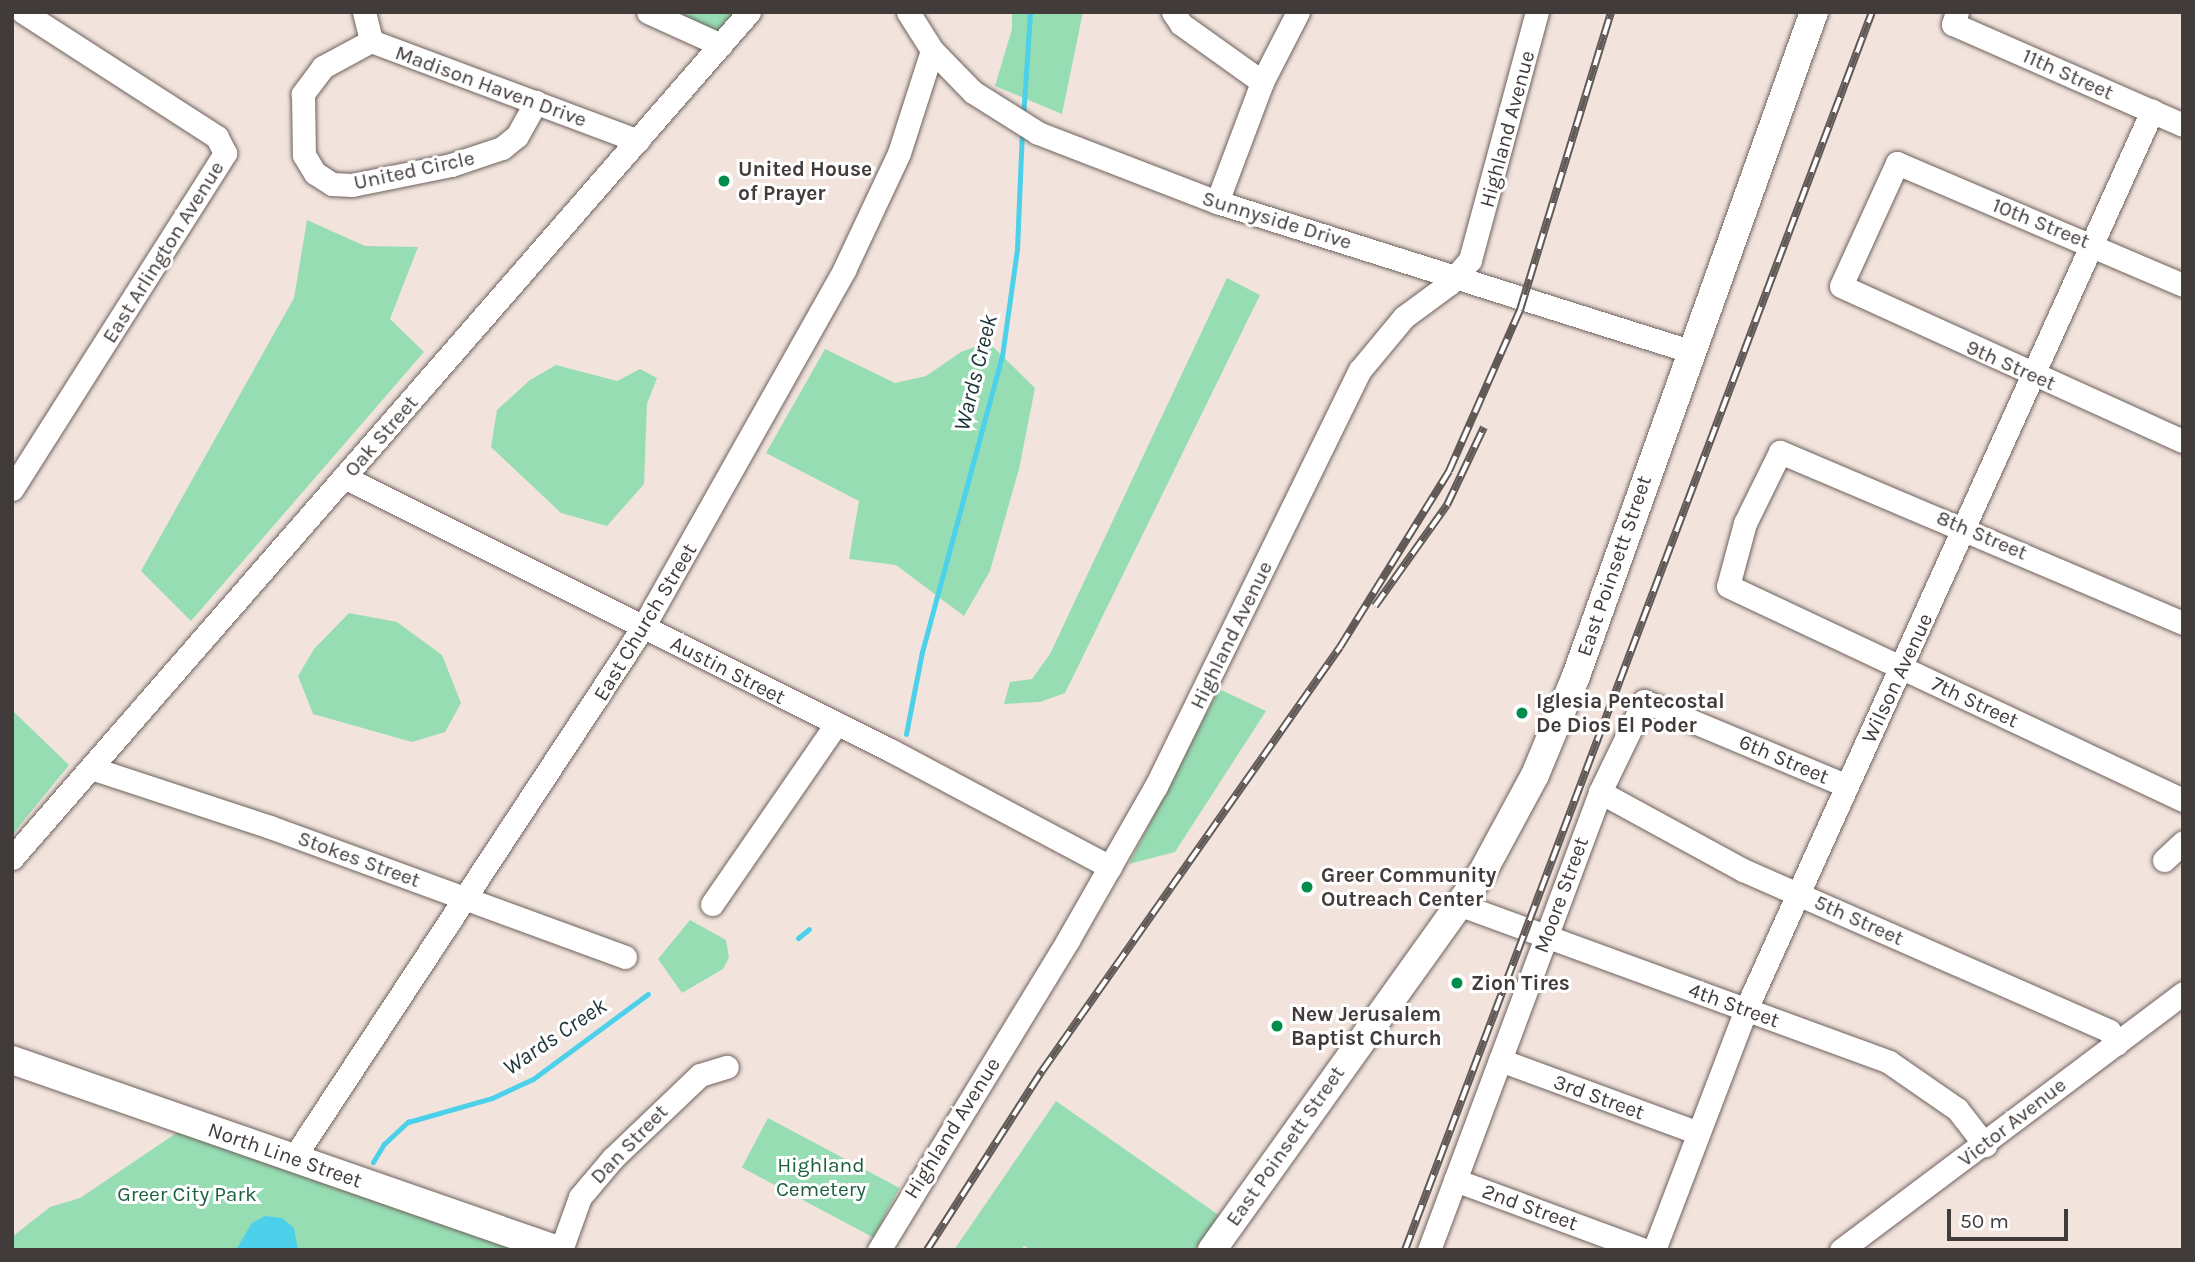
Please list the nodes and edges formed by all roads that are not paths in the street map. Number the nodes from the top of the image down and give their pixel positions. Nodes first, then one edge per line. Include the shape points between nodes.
1 (23, 12) edge
2 (364, 12) edge
3 (648, 12) edge
4 (749, 12) edge
5 (908, 12) edge
6 (1173, 12) edge
7 (1298, 12) edge
8 (1537, 12) edge
9 (1814, 12) edge
10 (1955, 18) edge
11 (371, 41) junction
12 (721, 45) junction
13 (933, 50) junction
14 (1262, 82) junction
15 (536, 102) junction
16 (2152, 111) junction
17 (2183, 125) edge
18 (638, 141) junction
19 (1217, 202) junction
20 (2092, 244) junction
21 (1457, 276) junction
22 (2183, 285) edge
23 (1840, 286) joint
24 (1691, 351) junction
25 (2033, 375) junction
26 (2183, 441) edge
27 (344, 477) junction
28 (12, 489) edge
29 (1965, 527) junction
30 (1728, 586) joint
31 (2183, 623) edge
32 (643, 627) junction
33 (1901, 667) junction
34 (1644, 701) joint
35 (836, 724) junction
36 (91, 768) junction
37 (1847, 786) junction
38 (1600, 792) junction
39 (2183, 800) edge
40 (2183, 842) edge
41 (12, 858) edge
42 (2164, 860) dead end
43 (1110, 867) junction
44 (1798, 893) junction
45 (466, 898) junction
46 (712, 904) dead end
47 (1458, 904) junction
48 (1546, 937) junction
49 (625, 957) dead end
50 (2183, 993) edge
51 (1746, 1009) junction
52 (2118, 1044) junction
53 (12, 1060) edge
54 (1500, 1060) junction
55 (727, 1067) dead end
56 (1698, 1133) junction
57 (1984, 1145) junction
58 (293, 1159) junction
59 (1455, 1180) junction
60 (560, 1250) edge
61 (879, 1250) edge
62 (1212, 1250) edge
63 (1429, 1250) edge
64 (1644, 1250) edge
65 (1654, 1250) edge
66 (1841, 1250) edge

1 - 28 street, East Arlington Avenue via 217,136 225,153
2 - 11 street, Madison Haven Drive
3 - 12 street
4 - 12 street, Oak Street
5 - 13 street, Sunnyside Drive
6 - 14 street via 1181,24
7 - 14 street
8 - 21 street, Highland Avenue via 1478,242
9 - 24 main road, East Poinsett Street
10 - 16 street, 11th Street
11 - 15 street, Madison Haven Drive
11 - 15 street, United Circle via 323,67 303,94 304,155 315,173 332,184 352,185 451,165 502,148 517,136
12 - 18 street, Oak Street
13 - 19 street, Sunnyside Drive via 972,92 1029,129
13 - 32 street, East Church Street via 899,153 844,270
14 - 19 street
15 - 18 street, Madison Haven Drive
16 - 17 street, 11th Street
16 - 20 street, Wilson Avenue
18 - 27 street, Oak Street
19 - 21 street, Sunnyside Drive
20 - 22 street, 10th Street
20 - 23 street, 10th Street via 1897,163
20 - 25 street, Wilson Avenue
21 - 24 street, Sunnyside Drive
21 - 43 street, Highland Avenue via 1404,317 1360,370 1162,773
23 - 25 street, 9th Street
24 - 47 main road, East Poinsett Street via 1557,726 1511,822
25 - 26 street, 9th Street
25 - 29 street, Wilson Avenue
27 - 32 street, Austin Street
27 - 36 street, Oak Street
29 - 30 street, 8th Street via 1780,452 1745,523
29 - 31 street, 8th Street
29 - 33 street, Wilson Avenue
30 - 33 street, 7th Street
32 - 35 street, Austin Street
32 - 45 street, East Church Street
33 - 37 street, Wilson Avenue
33 - 39 street, 7th Street
34 - 37 street, 6th Street
34 - 38 street, Moore Street
35 - 43 street, Austin Street
35 - 46 street
36 - 41 street, Oak Street
36 - 45 street, Stokes Street
37 - 44 street, Wilson Avenue
38 - 44 street, 5th Street via 1694,846
38 - 48 street, Moore Street
40 - 42 street
43 - 61 street, Highland Avenue
44 - 51 street, Wilson Avenue
44 - 52 street, 5th Street via 2109,1031
45 - 49 street, Stokes Street
45 - 58 street, East Church Street
47 - 48 street, 4th Street
47 - 62 main road, East Poinsett Street
48 - 51 street, 4th Street
48 - 54 street, Moore Street
50 - 52 street, Victor Avenue
51 - 56 street, Wilson Avenue
51 - 57 street, 4th Street via 1864,1051 1913,1075 1957,1109
52 - 57 street, Victor Avenue
53 - 58 main road, North Line Street
54 - 56 street, 3rd Street
54 - 59 street, Moore Street
55 - 60 street, Dan Street via 700,1075 613,1158 580,1197
56 - 65 street, Wilson Avenue
57 - 66 street, Victor Avenue
58 - 60 main road, North Line Street
59 - 63 street, Moore Street
59 - 64 street, 2nd Street

